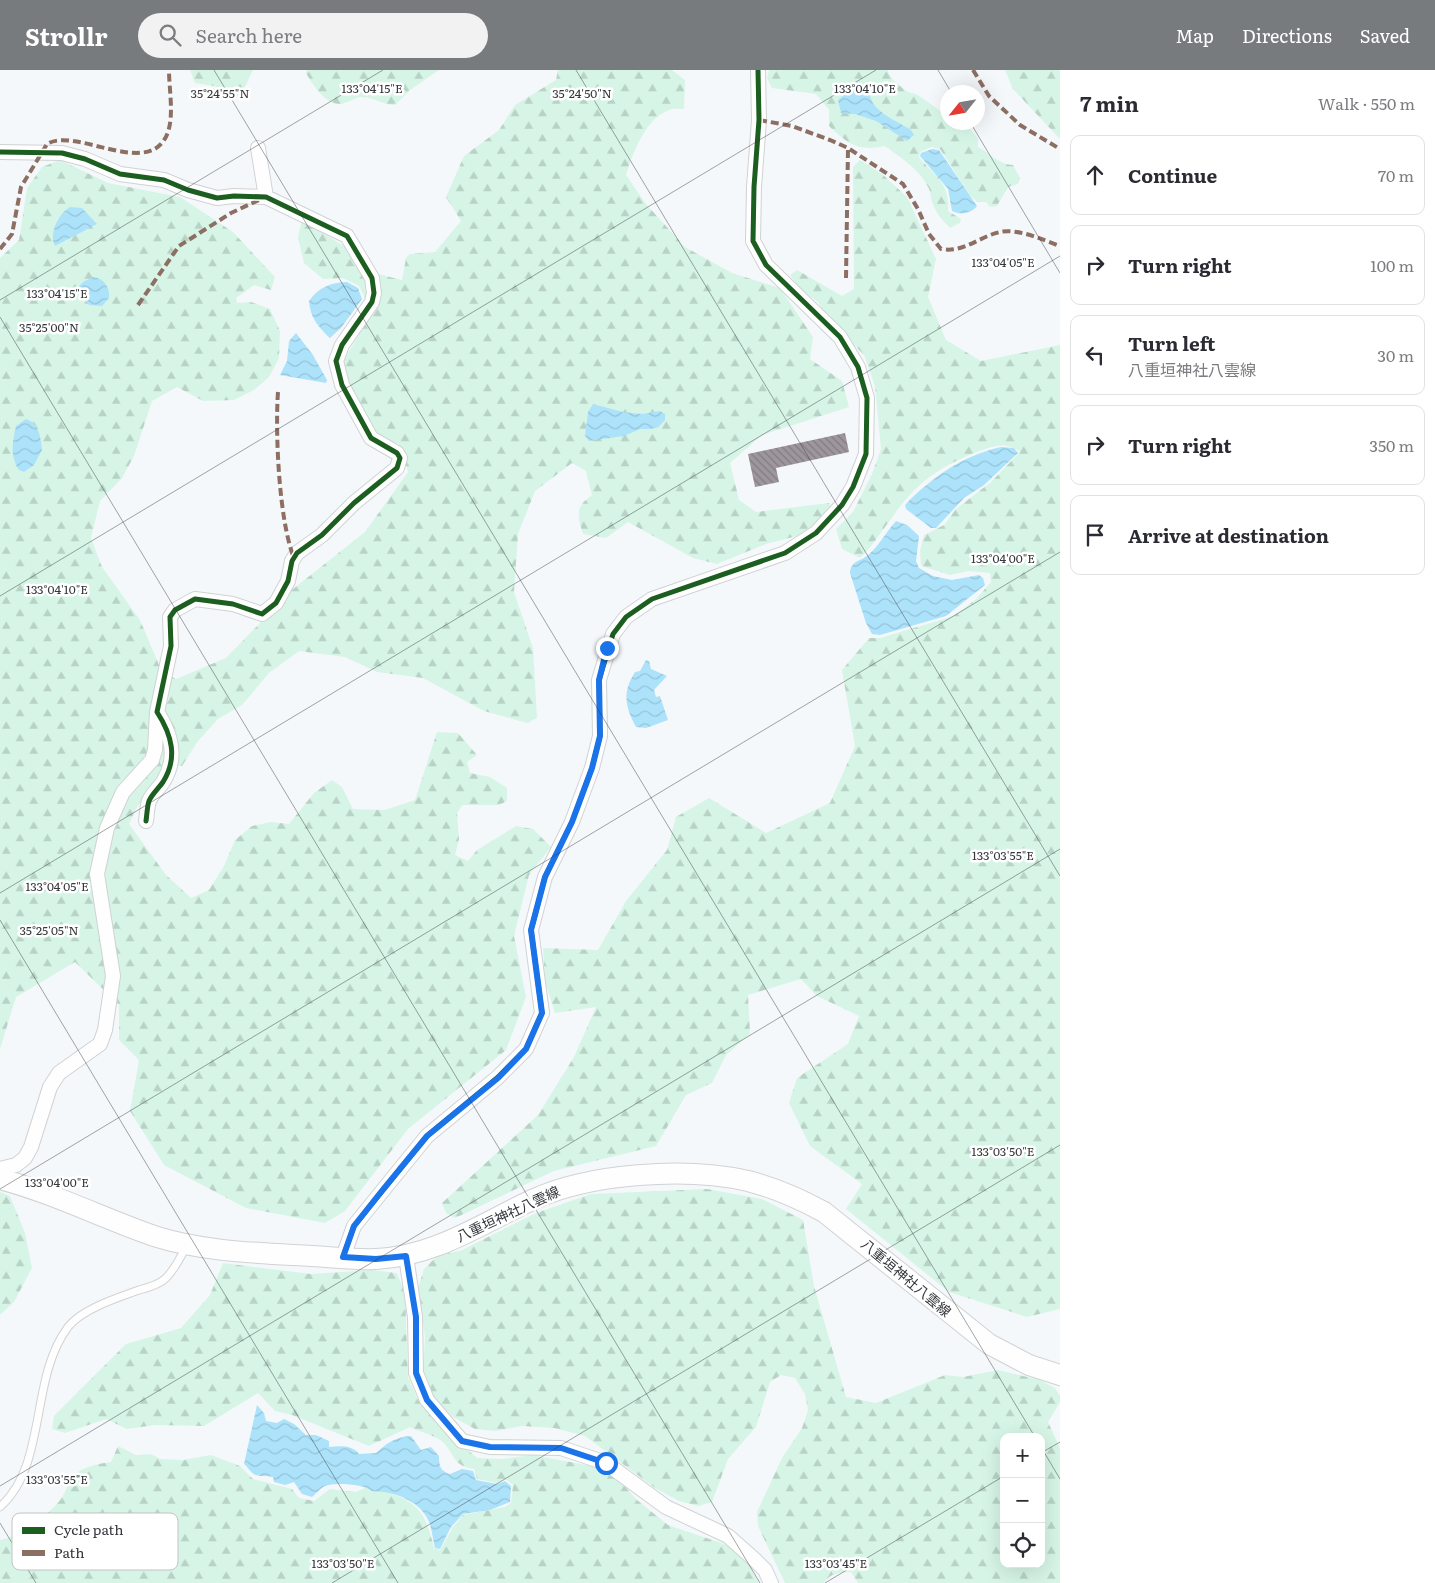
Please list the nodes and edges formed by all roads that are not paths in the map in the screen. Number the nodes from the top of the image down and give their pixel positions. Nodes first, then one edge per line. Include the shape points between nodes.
1 (758, 70) edge
2 (258, 148) dead end
3 (0, 152) edge
4 (266, 197) junction
5 (157, 712) junction
6 (146, 821) dead end
7 (0, 1169) edge
8 (0, 1179) edge
9 (187, 1245) junction
10 (406, 1256) junction
11 (343, 1257) junction
12 (1060, 1375) edge
13 (0, 1507) edge
14 (772, 1583) edge

1 - 11 street via 753,242 766,265 840,337 858,367 867,398 866,454 842,505 816,534 785,553 652,599 626,617 612,634 599,680 600,736 592,768 572,822 545,877 531,930 542,1013 526,1049 498,1078 427,1136 386,1185 354,1226
2 - 4 street
3 - 4 street via 62,153 120,174 164,180 217,198
4 - 5 street via 347,236 372,278 372,302 342,345 336,361 342,385 371,438 397,453 399,464 322,535 297,553 288,581 276,603 262,614 233,604 195,598 175,610 170,617 171,646
5 - 6 street via 172,743 173,758 164,780 150,800
5 - 7 street via 152,760 123,792 107,828 97,874 112,976 105,1030 100,1044 59,1074 50,1087 25,1158 16,1165
8 - 9 main road, 八重垣神社八雲線
9 - 11 main road, 八重垣神社八雲線
9 - 13 lane via 166,1278 94,1308 69,1326 53,1353 31,1449 19,1483
10 - 11 main road, 八重垣神社八雲線 via 376,1259
10 - 12 main road, 八重垣神社八雲線 via 429,1250 533,1200 584,1182 644,1176 724,1177 773,1188 824,1212 988,1344 1029,1365
10 - 14 street via 416,1317 416,1373 427,1400 462,1441 490,1447 561,1448 606,1463 666,1507 728,1536 756,1560

